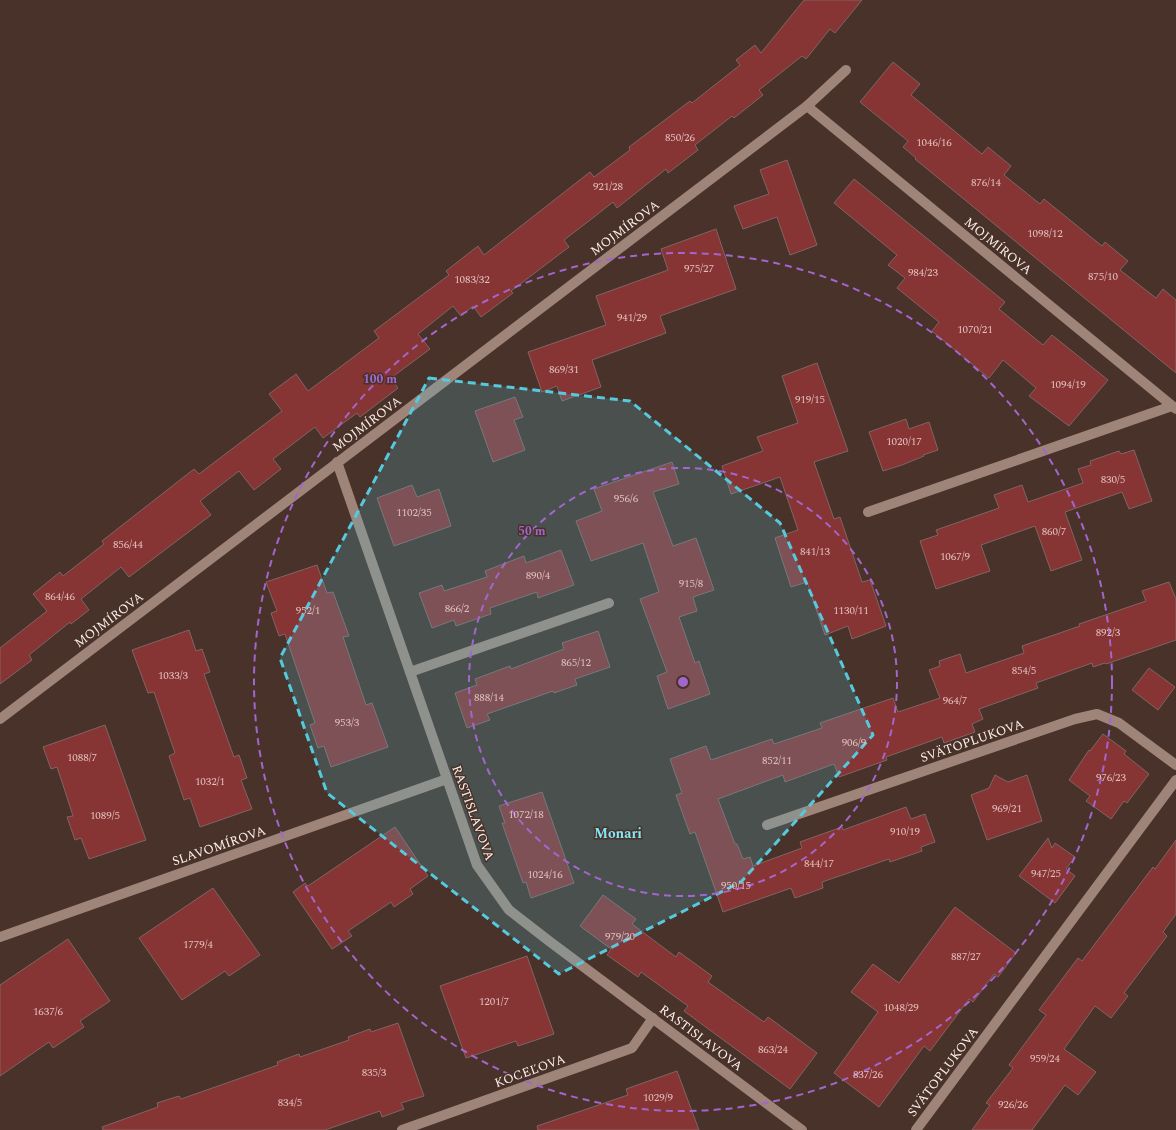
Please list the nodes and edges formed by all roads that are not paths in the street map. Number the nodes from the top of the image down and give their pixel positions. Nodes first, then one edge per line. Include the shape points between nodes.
1 (846, 70) dead end
2 (807, 106) junction
3 (1174, 408) edge
4 (337, 462) junction
5 (868, 512) dead end
6 (609, 603) dead end
7 (410, 672) junction
8 (0, 719) edge
9 (1176, 765) edge
10 (447, 779) junction
11 (1176, 780) edge
12 (767, 825) dead end
13 (0, 937) edge
14 (653, 1018) junction
15 (402, 1130) edge
16 (802, 1130) edge
17 (916, 1130) edge

1 - 2 street, MOJMÍROVA
2 - 3 street, MOJMÍROVA
2 - 4 street, MOJMÍROVA
3 - 5 street, MOJMÍROVA
4 - 7 street, RASTISLAVOVA
4 - 8 street, MOJMÍROVA
6 - 7 street
7 - 10 street, RASTISLAVOVA
9 - 12 street, SVÄTOPLUKOVA via 1119,723 1096,714
10 - 13 street, SLAVOMÍROVA
10 - 14 street, RASTISLAVOVA via 477,865 509,910
11 - 17 street, SVÄTOPLUKOVA
14 - 15 street, KOCEĽOVA via 632,1048
14 - 16 street, RASTISLAVOVA

